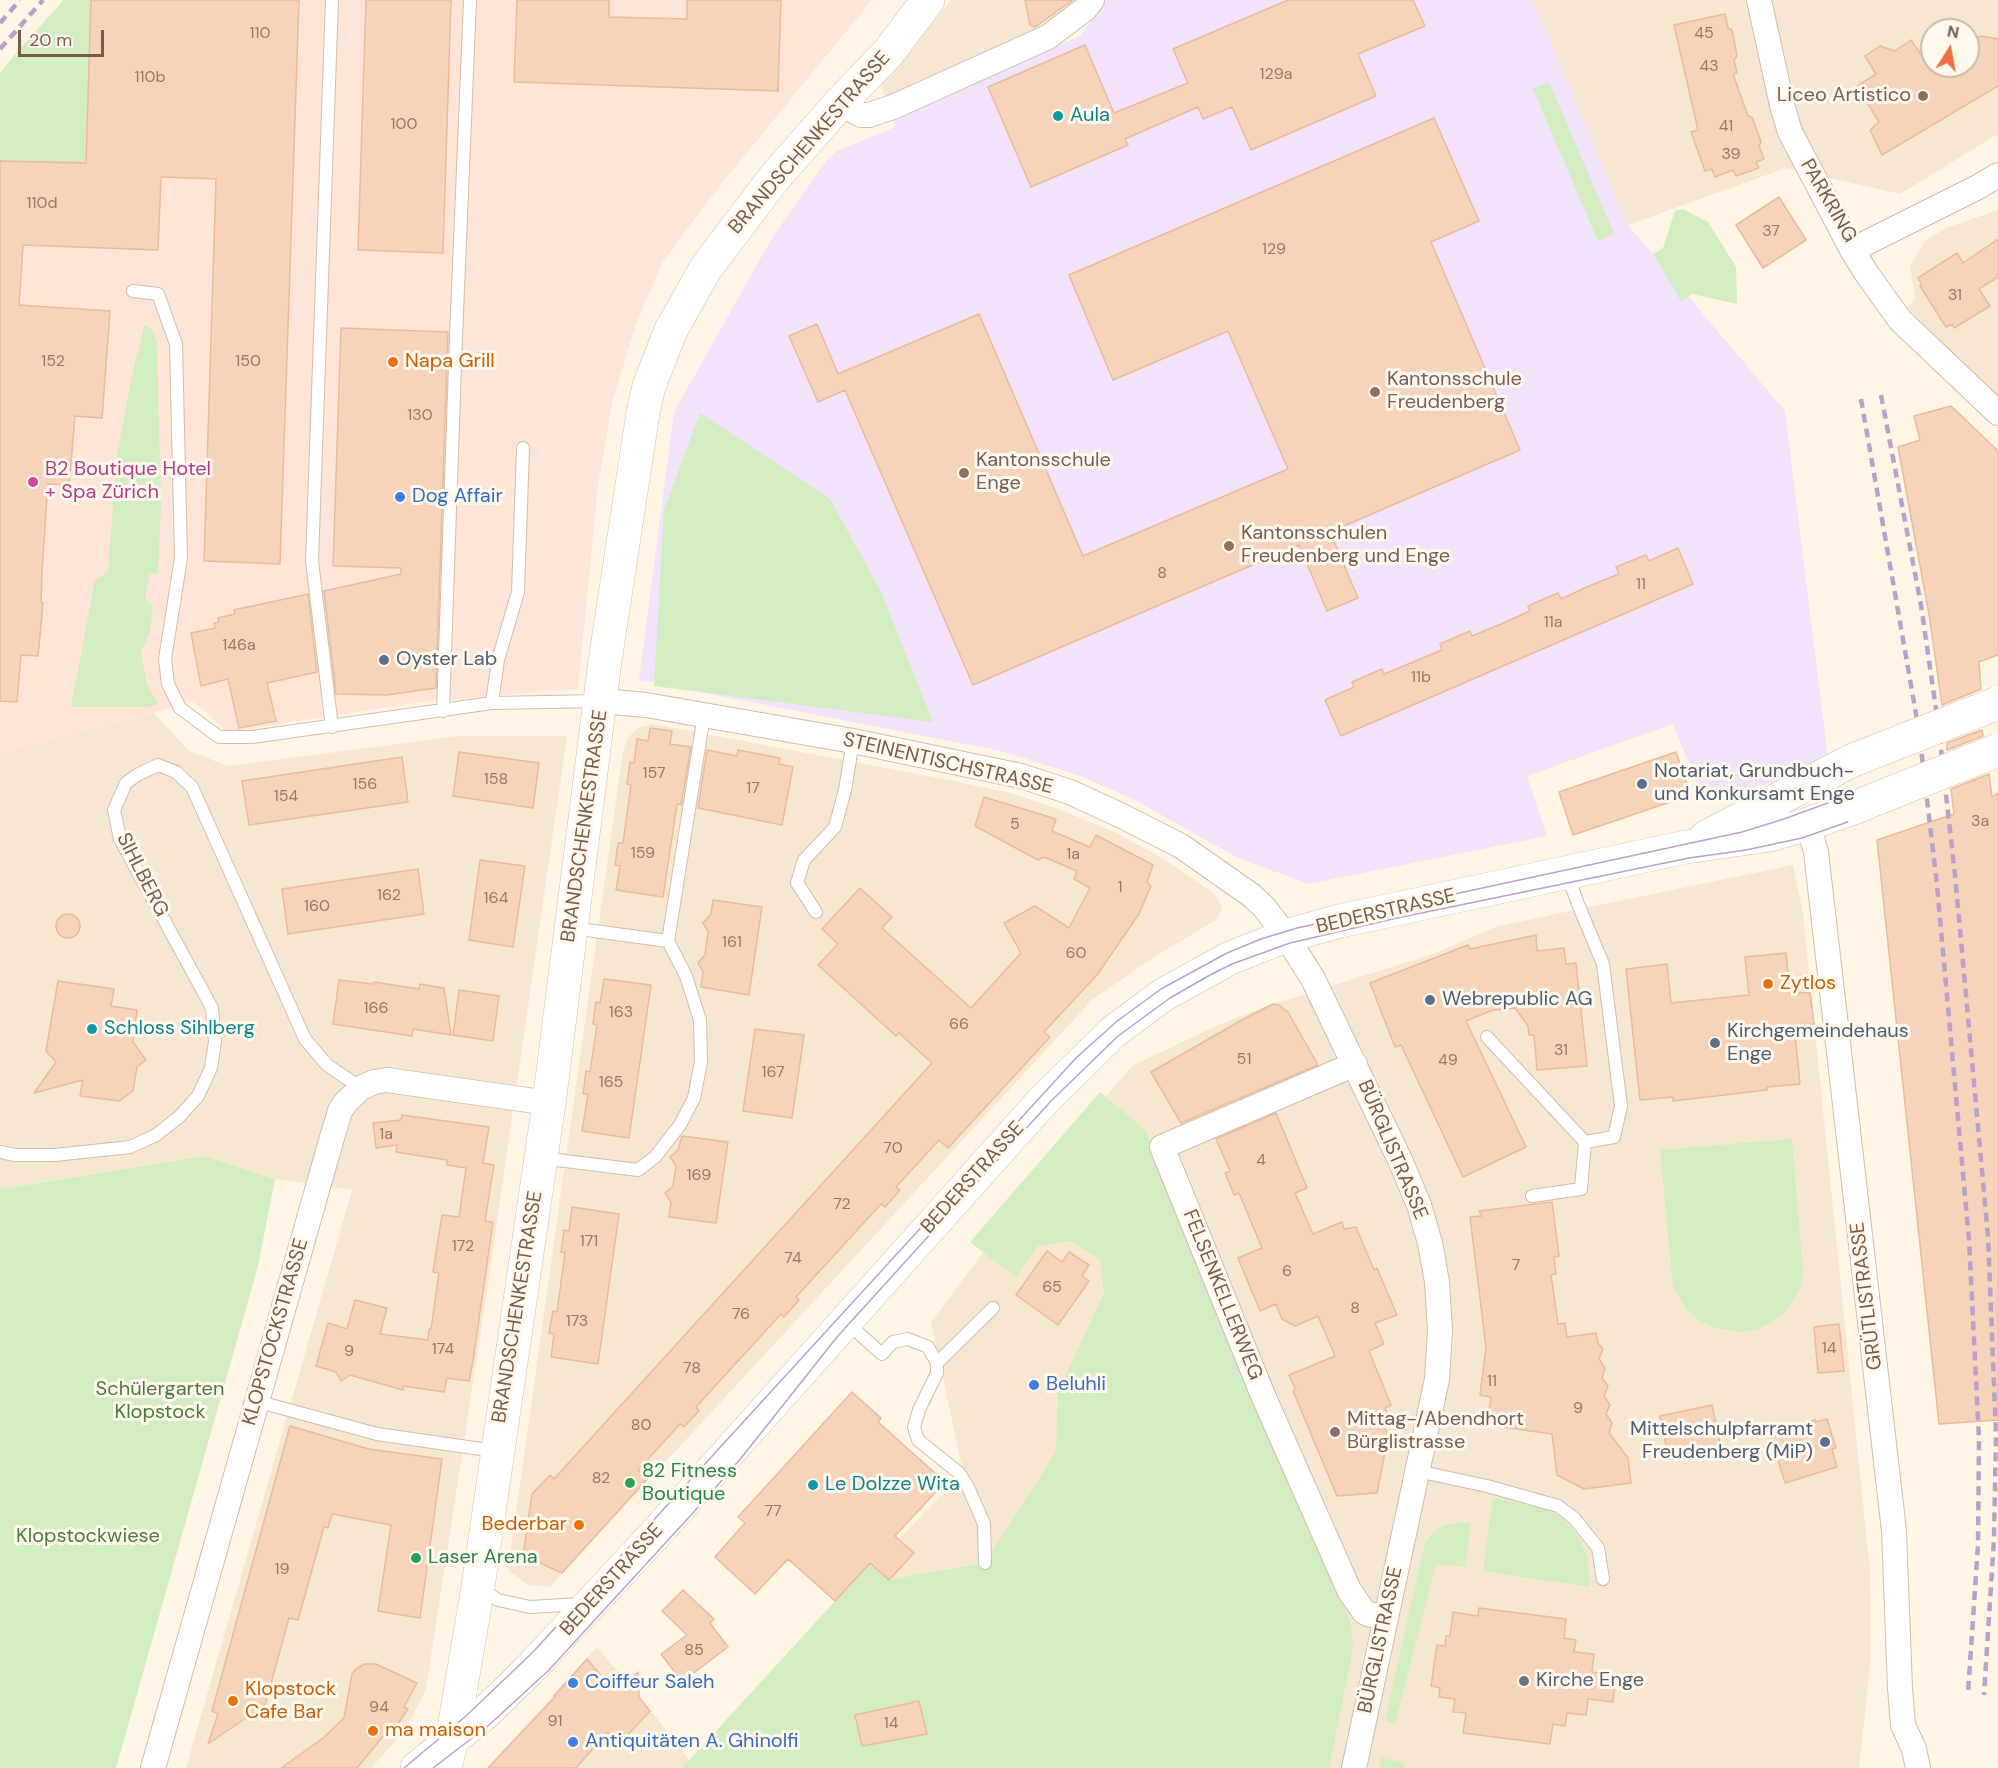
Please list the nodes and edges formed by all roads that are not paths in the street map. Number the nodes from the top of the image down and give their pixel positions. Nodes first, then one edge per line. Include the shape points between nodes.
1 (332, 0) edge
2 (471, 0) edge
3 (928, 0) edge
4 (1092, 0) edge
5 (1759, 0) edge
6 (840, 103) junction
7 (1998, 175) edge
8 (1852, 250) junction
9 (133, 291) dead end
10 (1998, 413) edge
11 (523, 448) dead end
12 (602, 701) junction
13 (492, 703) junction
14 (1998, 703) edge
15 (443, 711) junction
16 (704, 715) junction
17 (332, 726) junction
18 (853, 741) junction
19 (1998, 750) edge
20 (1799, 787) junction
21 (1808, 824) junction
22 (1686, 848) junction
23 (1567, 872) junction
24 (816, 912) dead end
25 (572, 928) junction
26 (1286, 936) junction
27 (668, 941) junction
28 (1487, 1037) dead end
29 (1356, 1064) junction
30 (361, 1088) junction
31 (549, 1103) junction
32 (1585, 1142) junction
33 (0, 1152) edge
34 (540, 1158) junction
35 (1532, 1196) dead end
36 (993, 1308) dead end
37 (844, 1321) junction
38 (937, 1363) junction
39 (256, 1401) junction
40 (496, 1452) junction
41 (1417, 1472) junction
42 (985, 1563) dead end
43 (1603, 1579) dead end
44 (478, 1587) junction
45 (591, 1604) junction
46 (1386, 1618) junction
47 (448, 1754) edge
48 (153, 1768) edge
49 (417, 1768) edge
50 (1354, 1768) edge
51 (1918, 1768) edge

1 - 17 lane via 312,561
2 - 15 lane
3 - 6 main road, BRANDSCHENKESTRASSE via 888,53
4 - 6 street via 1048,36 892,107 861,116
5 - 8 street, PARKRING via 1790,132
6 - 12 main road, BRANDSCHENKESTRASSE via 775,177 706,268 671,330 643,413
7 - 8 street, PARKRING
8 - 10 street via 1894,314
9 - 17 lane via 158,294 176,344 181,558 165,659 168,684 180,708 219,737 252,737
11 - 13 lane via 518,592 498,660
12 - 13 lane
12 - 16 street, STEINENTISCHSTRASSE
12 - 25 main road, BRANDSCHENKESTRASSE
13 - 15 lane
14 - 20 main road, BEDERSTRASSE, bridge via 1851,761
15 - 17 lane
16 - 18 street, STEINENTISCHSTRASSE
16 - 27 lane
18 - 24 lane via 835,827 804,860 797,883
18 - 26 street, STEINENTISCHSTRASSE via 1021,776 1070,792 1180,846 1251,895
19 - 21 main road, BEDERSTRASSE, bridge
20 - 21 main road
20 - 22 main road, BEDERSTRASSE
21 - 22 main road, BEDERSTRASSE via 1770,835
21 - 51 street, GRÜTLISTRASSE via 1816,852 1892,1519 1903,1725
22 - 23 main road, BEDERSTRASSE
23 - 26 main road, BEDERSTRASSE
23 - 32 lane via 1603,964 1621,1106 1614,1137
25 - 27 lane
25 - 31 main road, BRANDSCHENKESTRASSE
26 - 29 street, BÜRGLISTRASSE via 1313,979
26 - 37 main road, BEDERSTRASSE via 1186,980 1113,1032 1042,1102
27 - 34 lane via 686,976 700,1020 701,1062 696,1089 680,1125 655,1157 638,1170
28 - 32 lane
29 - 41 street, BÜRGLISTRASSE via 1419,1205 1437,1282 1437,1379
29 - 46 street, FELSENKELLERWEG via 1162,1147 1262,1393 1349,1590 1364,1612
30 - 31 street via 387,1080
30 - 33 lane, SIHLBERG via 327,1065 305,1039 192,787 176,772 158,765 126,783 114,810 120,839 212,1008 215,1042 211,1068 198,1096 179,1117 156,1135 130,1147 55,1155
30 - 39 street, KLOPSTOCKSTRASSE via 340,1111
31 - 34 main road, BRANDSCHENKESTRASSE
32 - 35 lane via 1581,1189
34 - 40 main road, BRANDSCHENKESTRASSE
36 - 38 lane
37 - 38 lane via 882,1354 893,1342 908,1339 928,1347
37 - 45 main road, BEDERSTRASSE
38 - 42 lane via 937,1373 914,1427 918,1440 959,1473 968,1487 984,1524
39 - 40 lane via 377,1434
39 - 48 street, KLOPSTOCKSTRASSE
40 - 44 main road, BRANDSCHENKESTRASSE
41 - 43 lane via 1558,1506 1574,1518 1598,1548
41 - 46 street, BÜRGLISTRASSE
44 - 45 lane via 498,1600 530,1607
44 - 47 main road, BRANDSCHENKESTRASSE
45 - 47 main road, BEDERSTRASSE
46 - 50 street, BÜRGLISTRASSE
47 - 49 main road, BEDERSTRASSE

